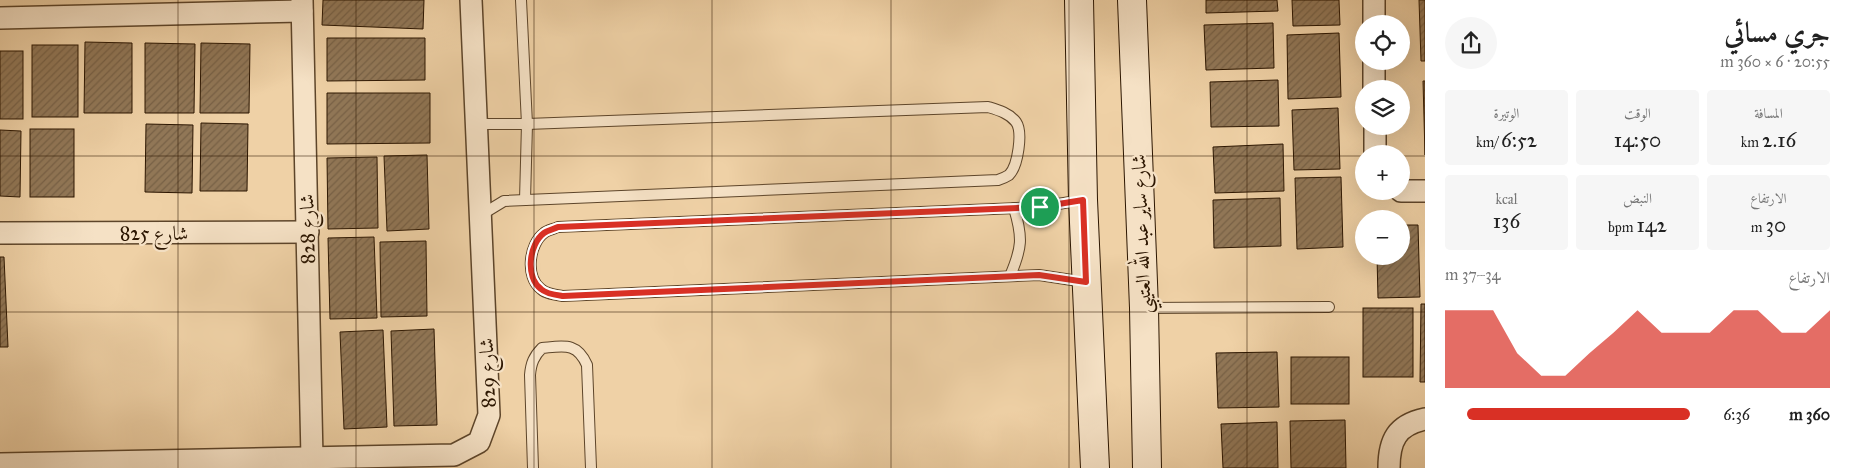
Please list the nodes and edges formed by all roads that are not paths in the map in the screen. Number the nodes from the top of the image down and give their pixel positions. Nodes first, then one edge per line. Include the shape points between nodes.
1 (471, 0) edge
2 (521, 0) edge
3 (1079, 0) edge
4 (1120, 0) edge
5 (1132, 0) edge
6 (1374, 0) edge
7 (302, 5) edge
8 (1374, 15) edge
9 (0, 18) edge
10 (1135, 81) junction
11 (476, 124) junction
12 (526, 124) junction
13 (1410, 191) edge
14 (1425, 191) edge
15 (524, 200) junction
16 (1083, 200) junction
17 (1014, 208) junction
18 (480, 216) junction
19 (308, 232) junction
20 (0, 234) edge
21 (1010, 276) junction
22 (1086, 282) junction
23 (1329, 307) dead end
24 (1144, 308) junction
25 (1425, 419) edge
26 (312, 458) junction
27 (0, 464) edge
28 (533, 468) edge
29 (591, 468) edge
30 (1095, 468) edge
31 (1147, 468) edge
32 (1389, 468) edge

1 - 11 street, شارع 829
2 - 12 lane
3 - 16 street
4 - 10 street via 1122,42
5 - 10 street, شارع ساير عبد الله العتيبي
6 - 8 street
7 - 9 street
7 - 19 street, شارع 828
10 - 24 street, شارع ساير عبد الله العتيبي
11 - 12 lane
11 - 18 street, شارع 829
12 - 15 lane
12 - 15 lane via 988,107 1011,116 1018,124 1019,153 1008,175 998,180
13 - 14 street
15 - 18 lane via 504,201
16 - 17 lane
16 - 22 street
17 - 21 lane via 1021,238 1019,255
17 - 21 lane via 558,227 545,232 536,241 530,259 533,280 541,289 563,296
18 - 26 street, شارع 829 via 489,414 479,442 454,455
19 - 20 street, شارع 825
19 - 26 street, شارع 828
21 - 22 lane via 1039,275
22 - 30 street
23 - 24 lane
24 - 31 street, شارع ساير عبد الله العتيبي
25 - 32 street via 1415,421 1397,433 1390,451
26 - 27 street, شارع 829
28 - 29 lane via 531,363 542,348 565,346 583,354 587,365

